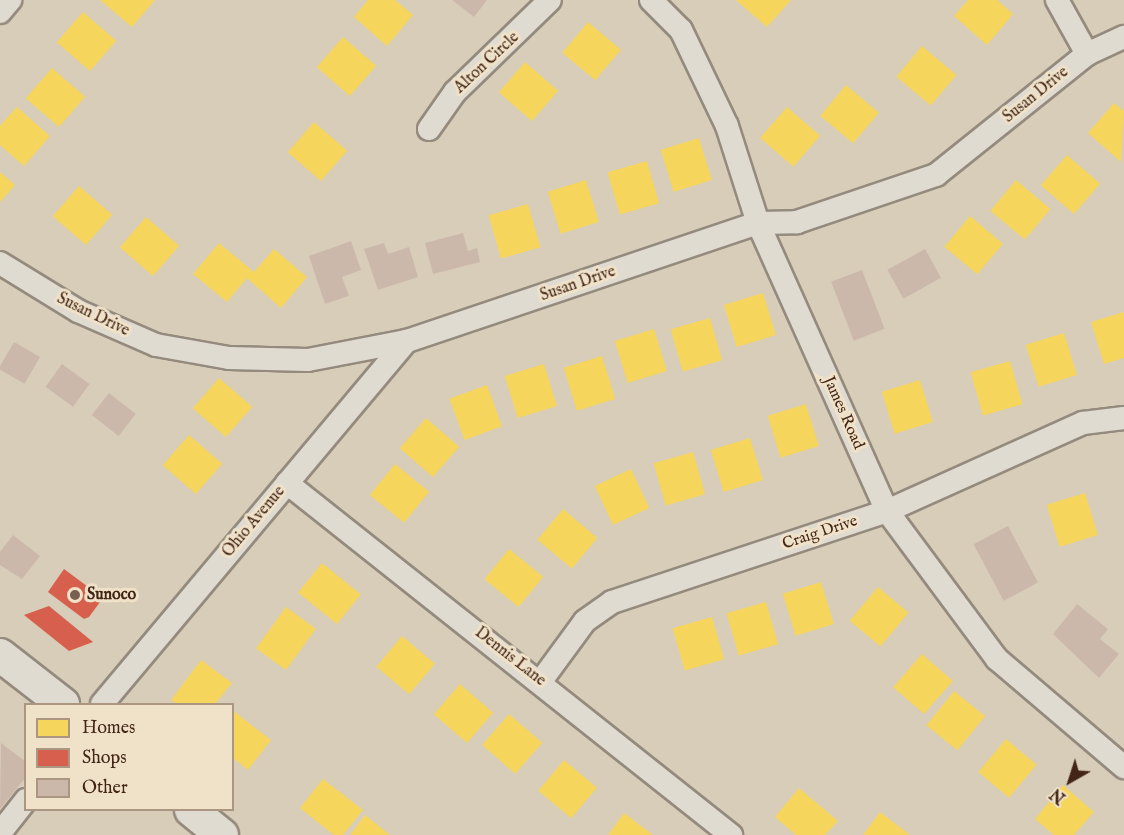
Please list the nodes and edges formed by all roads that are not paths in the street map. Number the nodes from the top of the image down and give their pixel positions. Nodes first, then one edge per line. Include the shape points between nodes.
1 (10, 0) edge
2 (550, 0) edge
3 (651, 0) edge
4 (1057, 0) edge
5 (0, 12) edge
6 (1124, 37) edge
7 (1087, 54) junction
8 (429, 129) dead end
9 (759, 223) junction
10 (0, 263) edge
11 (407, 341) junction
12 (1124, 418) edge
13 (287, 483) junction
14 (886, 511) junction
15 (0, 655) edge
16 (541, 681) junction
17 (60, 703) edge
18 (104, 703) edge
19 (1124, 767) edge
20 (24, 803) edge
21 (192, 811) edge
22 (0, 833) edge
23 (222, 835) edge
24 (731, 835) edge

1 - 5 street
2 - 8 street, Alton Circle via 455,92
3 - 9 street, James Road via 681,30 727,126
4 - 7 street
6 - 7 street, Susan Drive
7 - 9 street, Susan Drive via 936,175 797,222
9 - 11 street, Susan Drive
9 - 14 street, James Road
10 - 11 street, Susan Drive via 78,311 156,345 229,358 308,360
11 - 13 street, Ohio Avenue
12 - 14 street, Craig Drive via 1083,423
13 - 16 street, Dennis Lane
13 - 18 street, Ohio Avenue
14 - 16 street, Craig Drive via 612,602 585,621
14 - 19 street, James Road via 997,658
15 - 17 main road
16 - 24 street, Dennis Lane
20 - 22 street
21 - 23 main road

